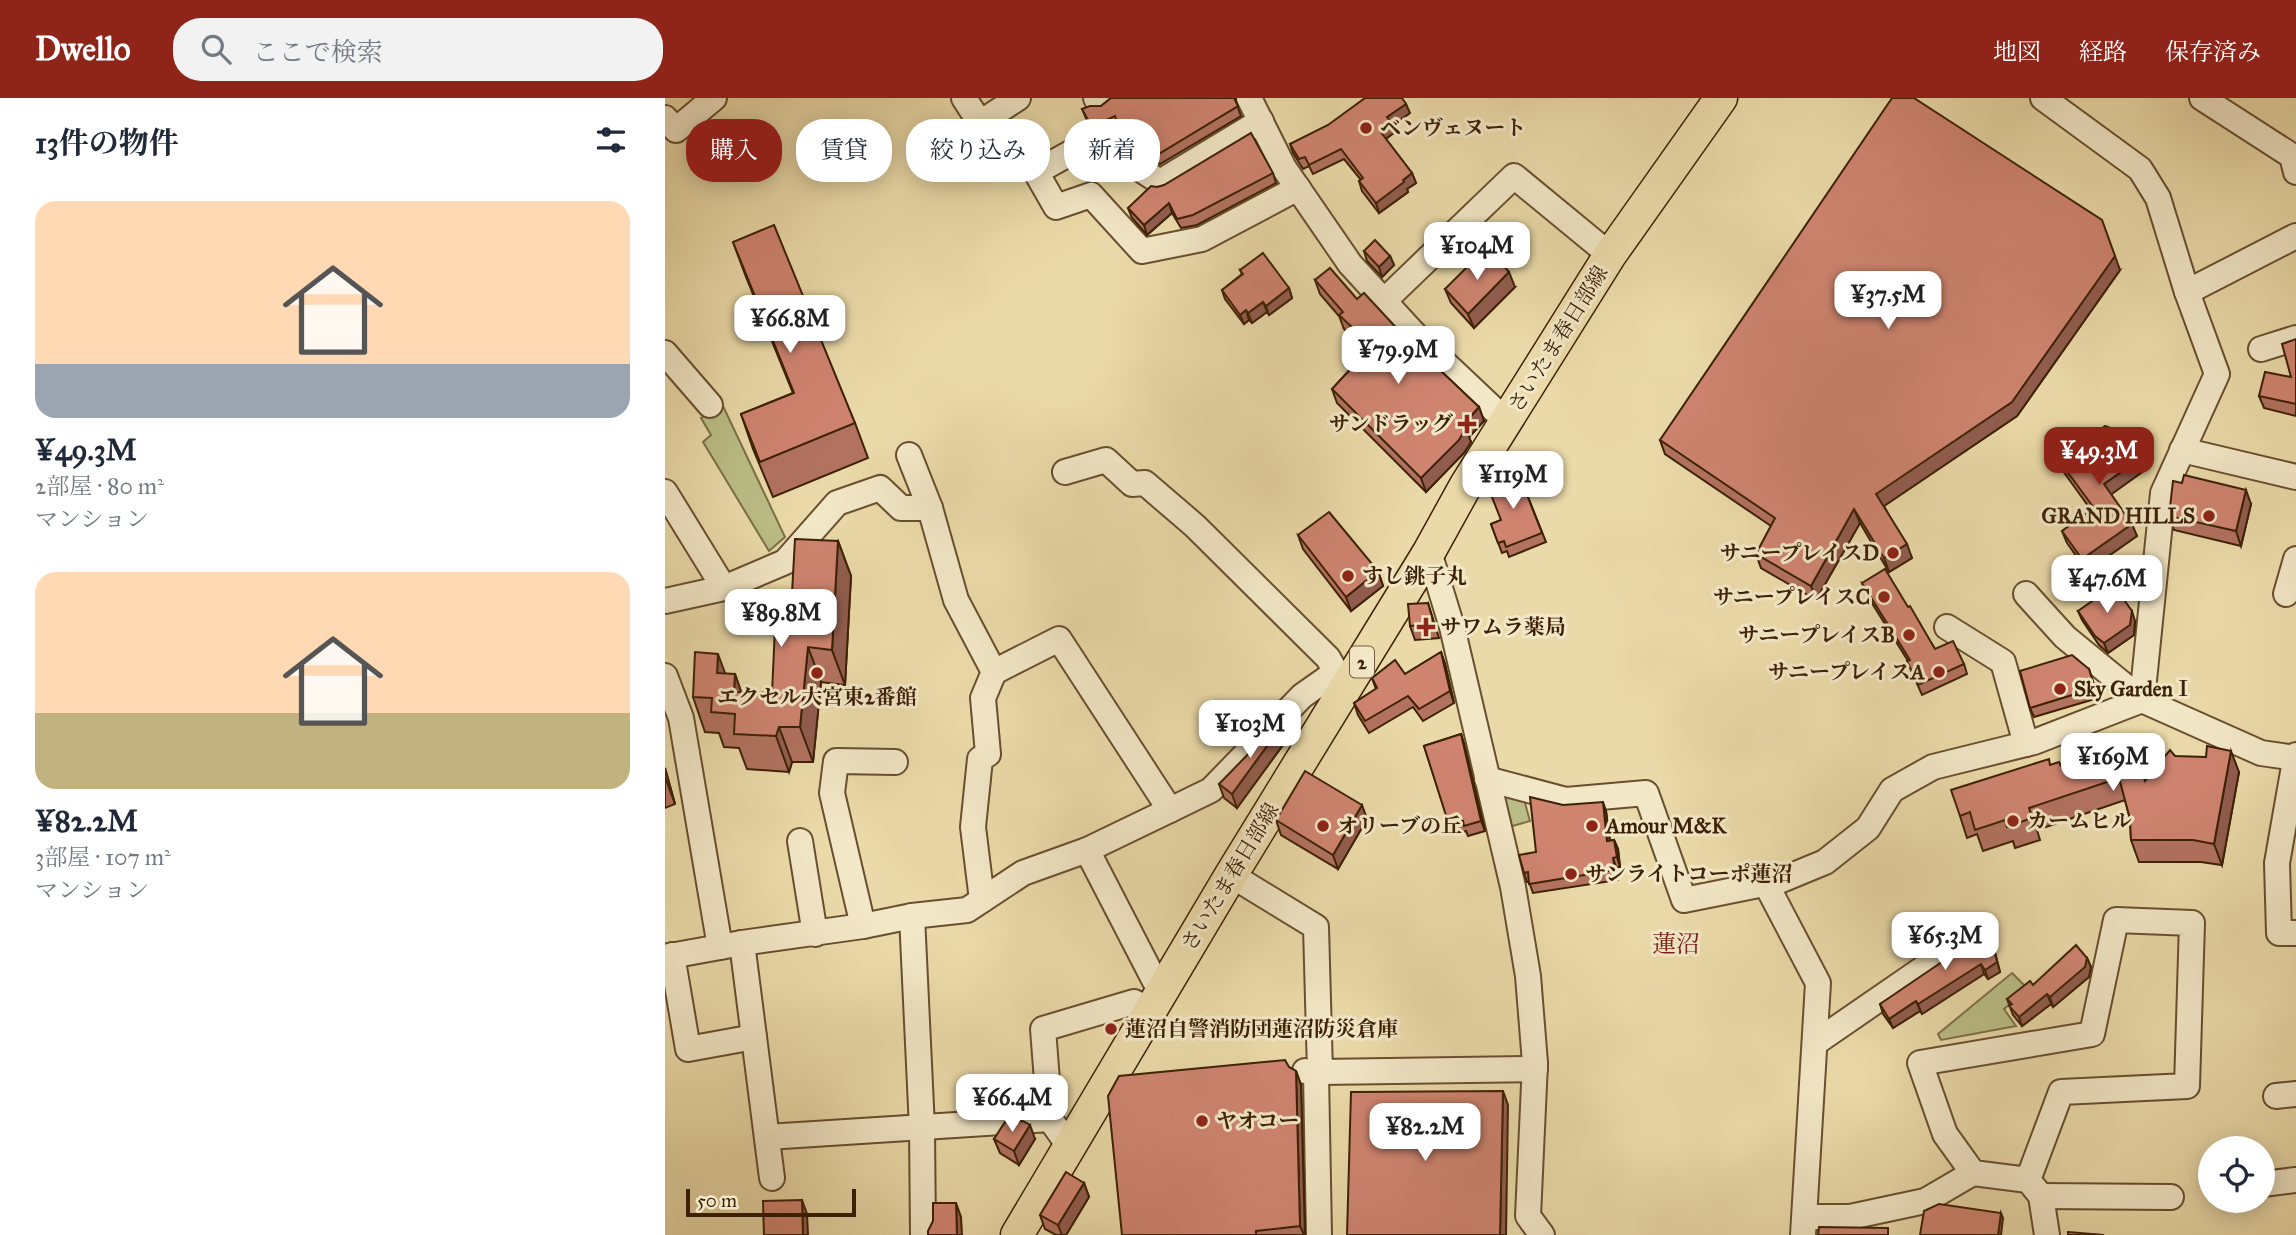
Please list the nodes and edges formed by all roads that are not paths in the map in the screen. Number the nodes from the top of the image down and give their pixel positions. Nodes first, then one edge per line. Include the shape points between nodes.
1 (714, 98) edge
2 (964, 98) edge
3 (1018, 98) edge
4 (1096, 98) edge
5 (1106, 98) edge
6 (1249, 98) edge
7 (1721, 98) edge
8 (2043, 98) edge
9 (2202, 98) edge
10 (665, 118) edge
11 (1261, 121) junction
12 (2296, 172) edge
13 (1298, 188) junction
14 (2296, 236) edge
15 (1610, 255) junction
16 (2187, 292) junction
17 (1384, 301) junction
18 (2296, 338) edge
19 (2261, 349) dead end
20 (667, 358) edge
21 (710, 405) dead end
22 (1506, 421) junction
23 (2182, 450) junction
24 (909, 455) dead end
25 (1065, 472) dead end
26 (2296, 477) edge
27 (665, 492) edge
28 (930, 508) junction
29 (1429, 552) junction
30 (2296, 559) edge
31 (723, 588) junction
32 (2027, 594) dead end
33 (2286, 594) dead end
34 (665, 601) edge
35 (1947, 627) dead end
36 (994, 673) junction
37 (665, 676) edge
38 (1343, 676) junction
39 (2142, 700) junction
40 (2026, 744) junction
41 (2295, 757) edge
42 (895, 762) dead end
43 (1487, 779) junction
44 (1170, 810) junction
45 (800, 841) dead end
46 (1087, 850) junction
47 (1231, 875) junction
48 (1766, 884) junction
49 (982, 900) junction
50 (912, 916) junction
51 (863, 926) junction
52 (2296, 933) edge
53 (814, 934) junction
54 (731, 945) junction
55 (1950, 950) dead end
56 (668, 956) edge
57 (1156, 1002) junction
58 (754, 1037) junction
59 (1815, 1043) junction
60 (1535, 1069) junction
61 (1305, 1072) dead end
62 (1050, 1119) junction
63 (922, 1128) junction
64 (767, 1137) junction
65 (1069, 1146) junction
66 (1973, 1173) junction
67 (772, 1178) dead end
68 (2296, 1180) edge
69 (2275, 1183) edge
70 (2034, 1188) junction
71 (2171, 1197) dead end
72 (1804, 1226) edge
73 (923, 1235) edge
74 (1017, 1235) edge
75 (1319, 1235) edge
76 (1542, 1235) edge
77 (2047, 1235) edge

1 - 10 street via 676,130
2 - 3 street via 980,123
4 - 5 street via 1098,102
6 - 11 street
7 - 15 main road, さいたま春日部線 / 2
8 - 16 street via 2140,169 2158,198
9 - 12 street via 2292,156
11 - 13 street
11 - 13 street via 1160,182 1103,145 1076,150 1037,172 1056,207 1091,195 1142,251 1202,239
13 - 17 street via 1350,264
14 - 16 street
15 - 17 street via 1514,176
15 - 22 main road, さいたま春日部線 / 2
16 - 23 street via 2217,374
17 - 22 street
18 - 19 street
20 - 21 street
22 - 29 main road, さいたま春日部線 / 2
23 - 26 street
23 - 39 street via 2163,492
24 - 28 street
25 - 38 street via 1106,460 1132,484 1145,483 1195,526
27 - 31 street
28 - 31 street via 901,508 880,488 838,503 785,562
28 - 36 street via 956,600
29 - 38 main road, さいたま春日部線 / 2
29 - 43 street via 1453,627
30 - 33 street
31 - 34 street
32 - 39 street via 2065,637
35 - 40 street via 2003,662
36 - 44 street via 1059,639
36 - 49 street via 983,698 988,754 980,759 973,827
37 - 54 street via 681,718
38 - 44 street via 1302,696 1211,790
38 - 47 main road, さいたま春日部線 / 2
39 - 40 street
39 - 41 street via 2262,753
40 - 48 street via 1933,767 1892,790 1868,828 1825,862
41 - 52 street via 2277,863 2279,933
42 - 51 street via 836,761 832,793
43 - 48 street via 1566,800 1646,793 1684,900
43 - 60 street via 1528,976
44 - 46 street
45 - 53 street
46 - 49 street via 1023,873
46 - 57 street
47 - 57 main road, さいたま春日部線 / 2
47 - 60 street via 1316,927 1320,1072
48 - 59 street via 1818,983
49 - 50 street via 967,910
50 - 51 street
50 - 63 street
51 - 53 street
53 - 54 street
54 - 56 street
54 - 58 street
55 - 59 street
56 - 58 street via 688,1049
57 - 62 street via 1134,1002 1043,1029
57 - 65 main road, さいたま春日部線 / 2
58 - 64 street
59 - 72 street
60 - 76 street via 1528,1216
61 - 75 street via 1316,1074
62 - 63 street
62 - 65 street
63 - 64 street
63 - 73 street
64 - 67 street
65 - 74 main road, さいたま春日部線 / 2
66 - 70 street
66 - 70 street via 1945,1134 1920,1063 2092,1034 2116,920 2192,923 2187,1086 2061,1092
66 - 72 street via 1925,1201
68 - 69 street
70 - 71 street
70 - 77 street

